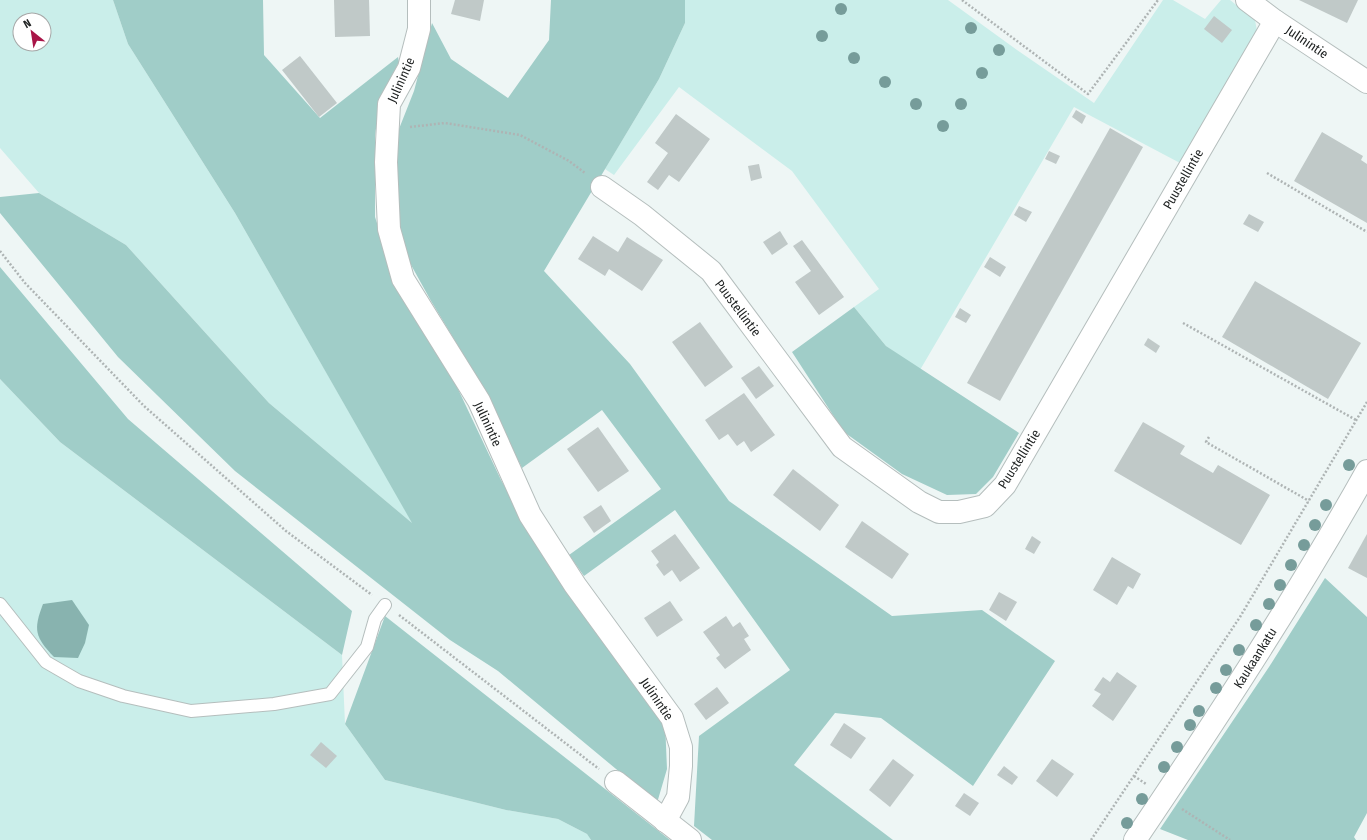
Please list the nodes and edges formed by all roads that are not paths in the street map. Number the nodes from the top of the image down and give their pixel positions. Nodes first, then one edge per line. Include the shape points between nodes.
1 (419, 0) edge
2 (1247, 0) edge
3 (1275, 21) junction
4 (1367, 82) edge
5 (602, 187) road end
6 (1367, 471) edge
7 (0, 604) edge
8 (385, 605) road end
9 (616, 782) road end
10 (665, 820) junction
11 (690, 840) edge
12 (1135, 840) edge

1 - 10 street, Julinintie via 419,29 409,68 389,104 387,129 389,229 403,279 479,401 530,515 575,585 672,718 681,746 681,766 678,797
2 - 3 street, Julinintie
3 - 4 street, Julinintie
3 - 5 street, Puustellintie via 1006,485 985,506 959,512 939,512 919,502 842,447 711,271 642,215
6 - 12 street, Kaukaankatu via 1334,531 1248,671
7 - 8 lane via 46,662 79,681 123,696 191,711 274,704 330,694 367,647 376,619
9 - 10 street
10 - 11 street

